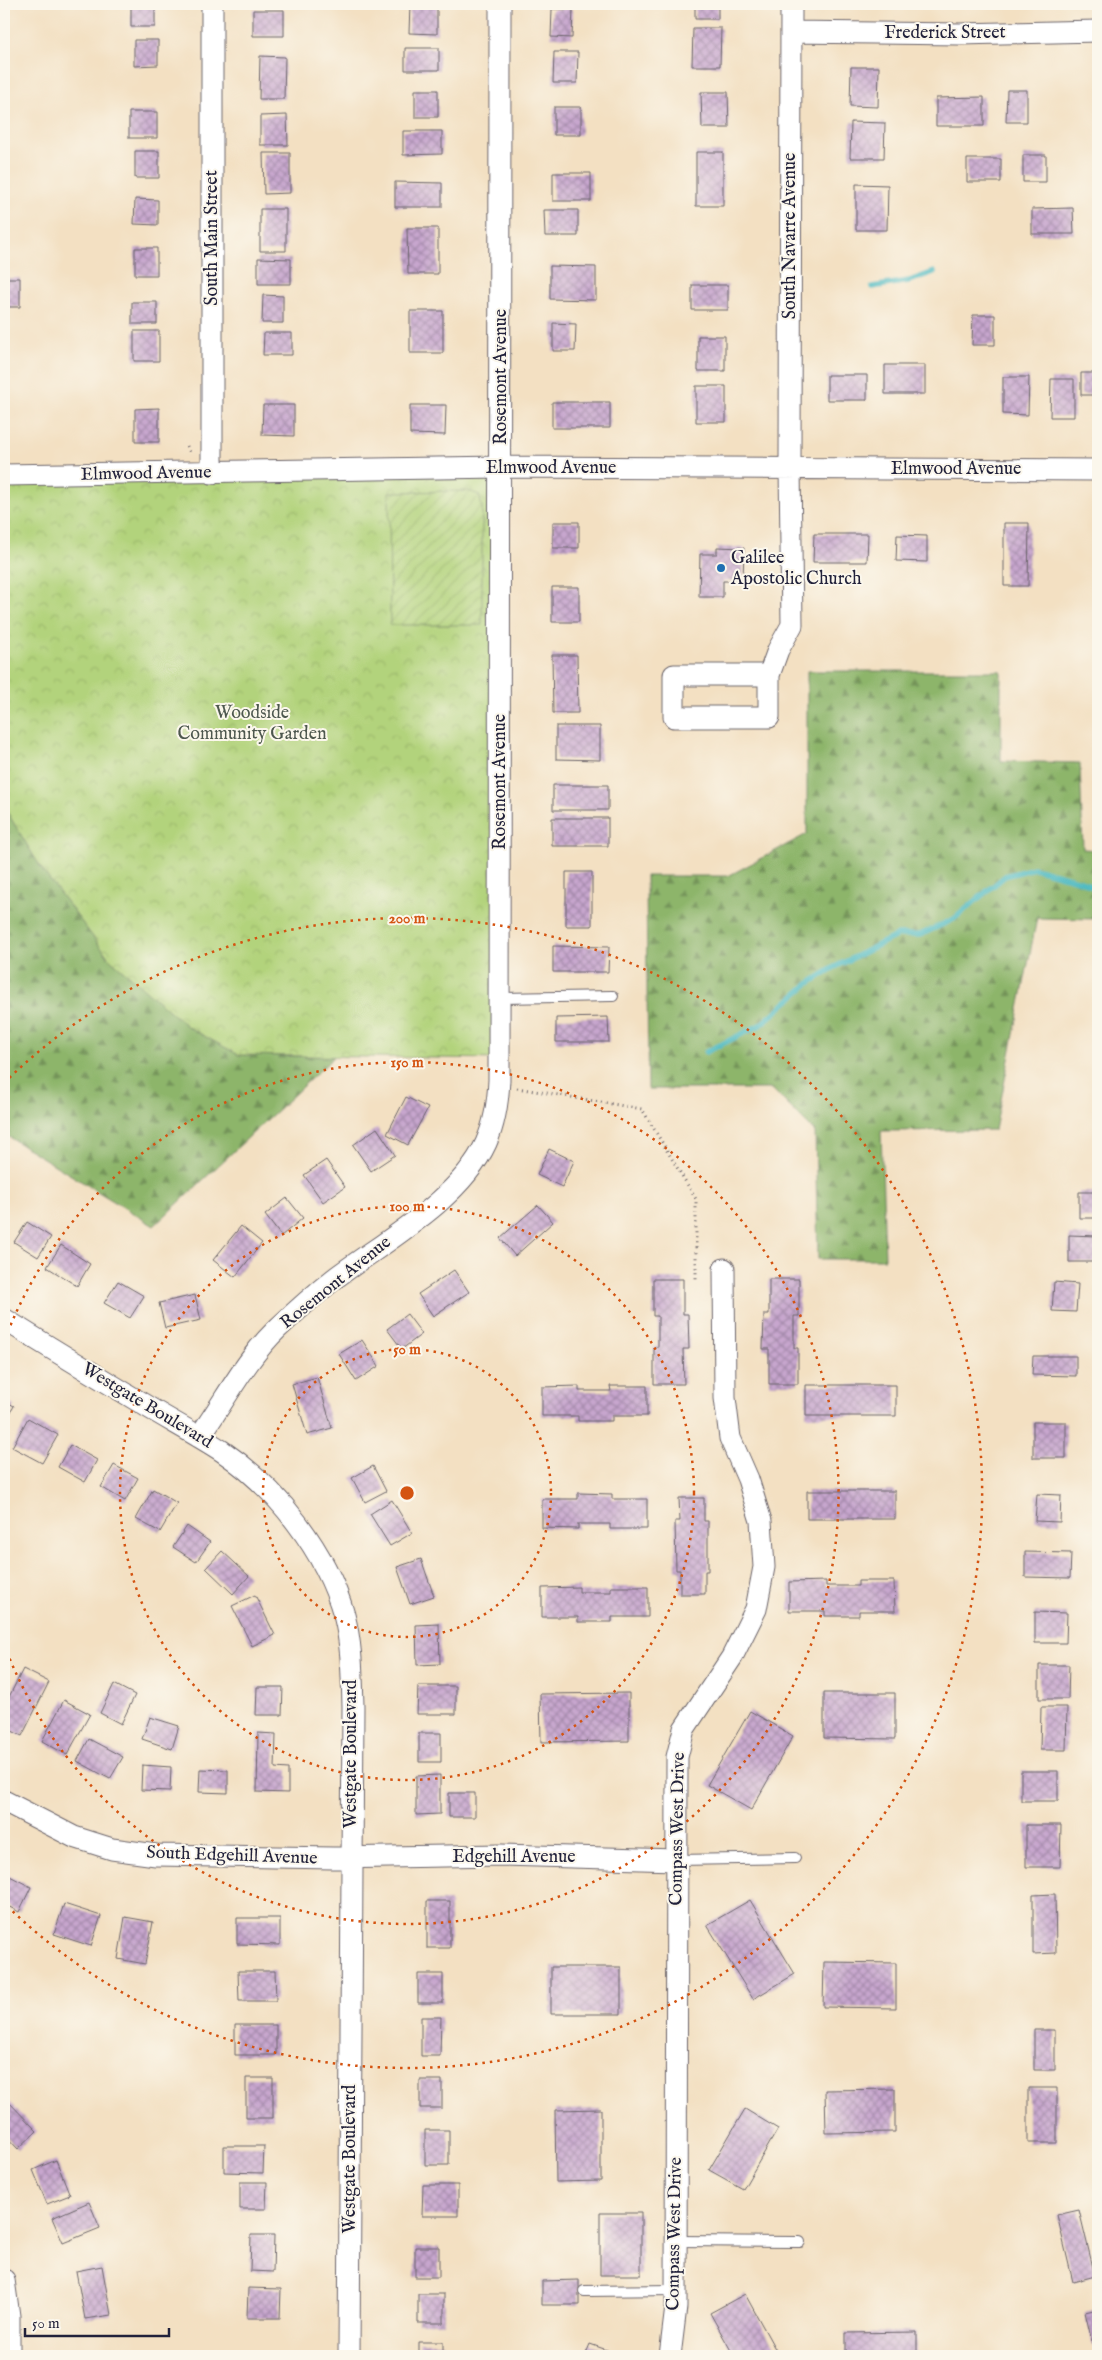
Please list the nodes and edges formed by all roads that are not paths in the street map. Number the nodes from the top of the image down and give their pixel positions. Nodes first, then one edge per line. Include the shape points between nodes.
1 (212, 4) edge
2 (500, 4) edge
3 (791, 4) edge
4 (1098, 31) edge
5 (791, 32) junction
6 (501, 468) junction
7 (790, 468) junction
8 (1098, 470) edge
9 (212, 473) junction
10 (4, 476) edge
11 (769, 675) junction
12 (613, 996) dead end
13 (500, 998) junction
14 (724, 1269) dead end
15 (4, 1319) edge
16 (199, 1437) junction
17 (4, 1801) edge
18 (351, 1858) junction
19 (795, 1858) dead end
20 (676, 1860) junction
21 (676, 2241) junction
22 (800, 2242) dead end
23 (4, 2280) edge
24 (676, 2290) junction
25 (584, 2291) dead end
26 (9, 2356) edge
27 (349, 2356) edge
28 (670, 2356) edge

1 - 9 street, South Main Street
2 - 6 street, Rosemont Avenue
3 - 5 street, South Navarre Avenue
4 - 5 street, Frederick Street via 960,34
5 - 7 street, South Navarre Avenue
6 - 7 street, Elmwood Avenue
6 - 9 street, Elmwood Avenue
6 - 13 street, Rosemont Avenue
7 - 8 street, Elmwood Avenue
7 - 11 street, South Navarre Avenue via 792,625
9 - 10 street, Elmwood Avenue
11 - 11 street, South Navarre Avenue via 769,717 674,717 674,675
12 - 13 lane
13 - 16 street, Rosemont Avenue via 496,1116 477,1159 433,1207 333,1280 276,1330 251,1359
14 - 20 street, Compass West Drive via 725,1398 730,1438 748,1479 761,1521 764,1567 756,1609 732,1657 684,1729 677,1757
15 - 16 street, Westgate Boulevard
16 - 18 street, Westgate Boulevard via 256,1479 287,1512 321,1560 343,1613 352,1677
17 - 18 street, South Edgehill Avenue via 74,1837 112,1849 197,1858
18 - 20 street, Edgehill Avenue via 501,1856
18 - 27 street, Westgate Boulevard
19 - 20 lane
20 - 21 street, Compass West Drive
21 - 22 lane
21 - 24 street, Compass West Drive
23 - 26 street via 9,2316
24 - 25 lane
24 - 28 street, Compass West Drive

